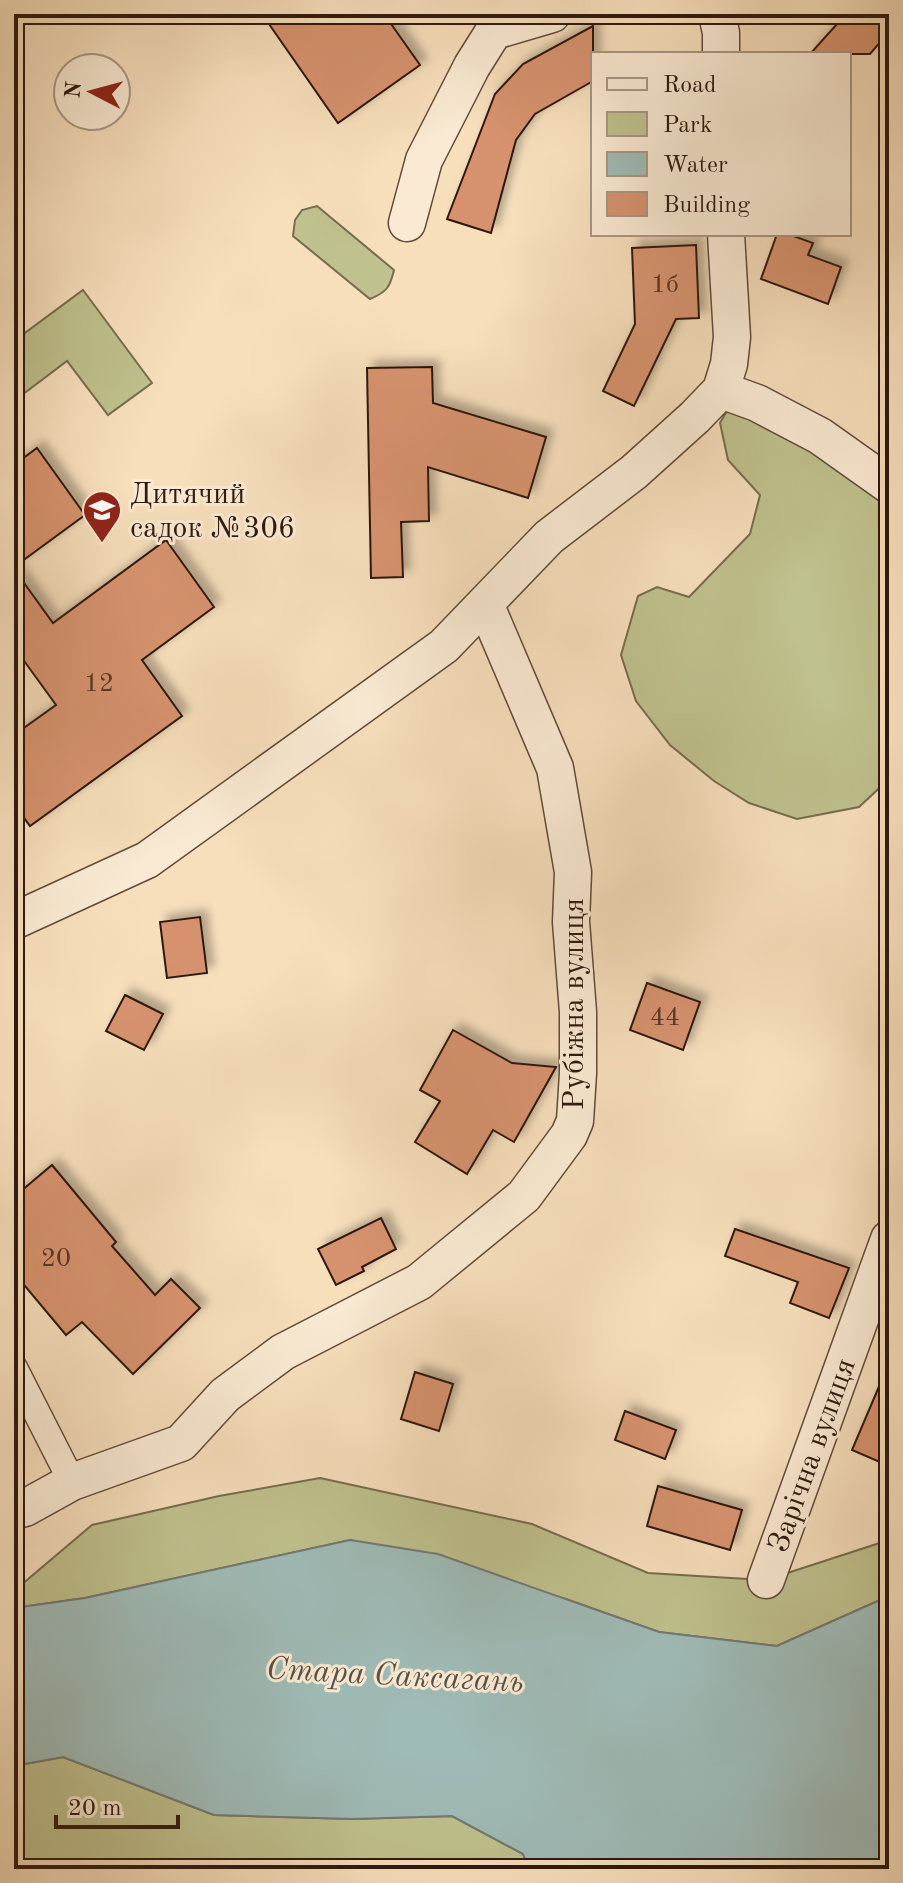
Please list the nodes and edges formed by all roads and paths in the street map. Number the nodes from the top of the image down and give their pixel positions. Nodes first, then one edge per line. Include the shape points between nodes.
1 (552, 14) edge
2 (717, 14) edge
3 (721, 52) edge
4 (407, 223) dead end
5 (726, 236) edge
6 (721, 390) junction
7 (889, 485) edge
8 (486, 606) junction
9 (14, 921) edge
10 (889, 1239) edge
11 (14, 1368) edge
12 (72, 1482) junction
13 (14, 1511) edge
14 (766, 1580) dead end

1 - 4 street via 494,31 424,160
2 - 3 street
5 - 6 street via 732,337
6 - 7 street via 820,436
6 - 8 street via 634,472 549,537
8 - 9 street via 444,646 147,860
8 - 12 street, Рубіжна вулиця via 555,768 573,872 578,1073 569,1135 524,1196 419,1282 283,1352 225,1395 181,1443
10 - 14 street, Зарічна вулиця
11 - 12 street
12 - 13 street, Рубіжна вулиця

